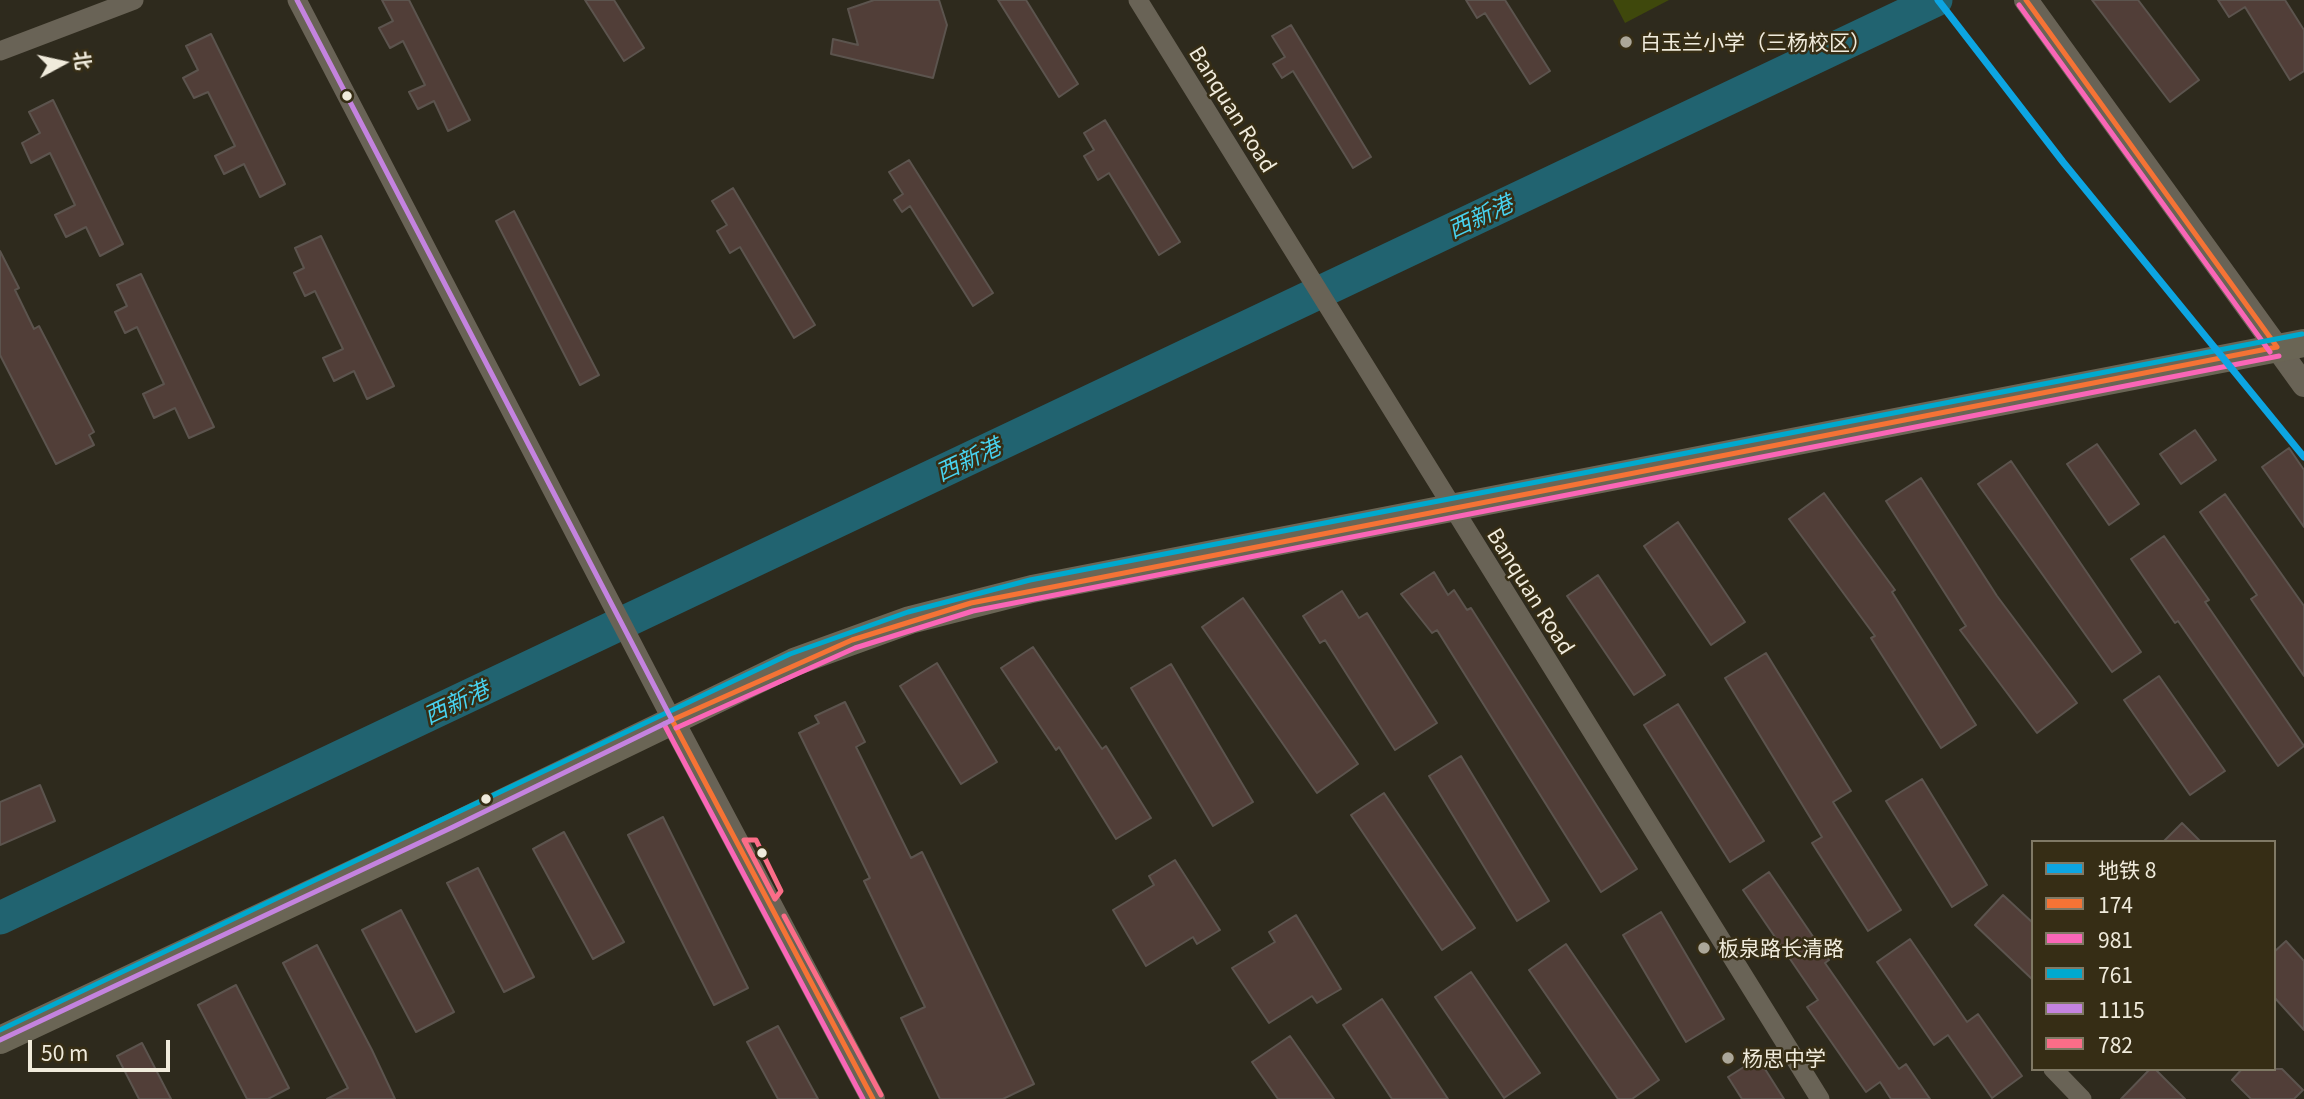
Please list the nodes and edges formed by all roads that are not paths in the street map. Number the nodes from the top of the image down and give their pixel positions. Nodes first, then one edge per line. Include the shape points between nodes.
1 (134, 0) edge
2 (297, 0) edge
3 (1138, 0) edge
4 (2030, 5) edge
5 (0, 51) edge
6 (2290, 345) edge
7 (2304, 385) edge
8 (1453, 507) junction
9 (671, 720) junction
10 (0, 1040) edge
11 (2055, 1071) edge
12 (873, 1099) edge
13 (1820, 1099) edge
14 (2082, 1099) edge

1 - 5 street
2 - 9 street
3 - 8 street, Banquan Road
4 - 6 street
6 - 7 street
6 - 8 main road
8 - 9 main road via 971,603 794,662
8 - 13 street, Banquan Road
9 - 10 main road
9 - 12 street
11 - 14 street

